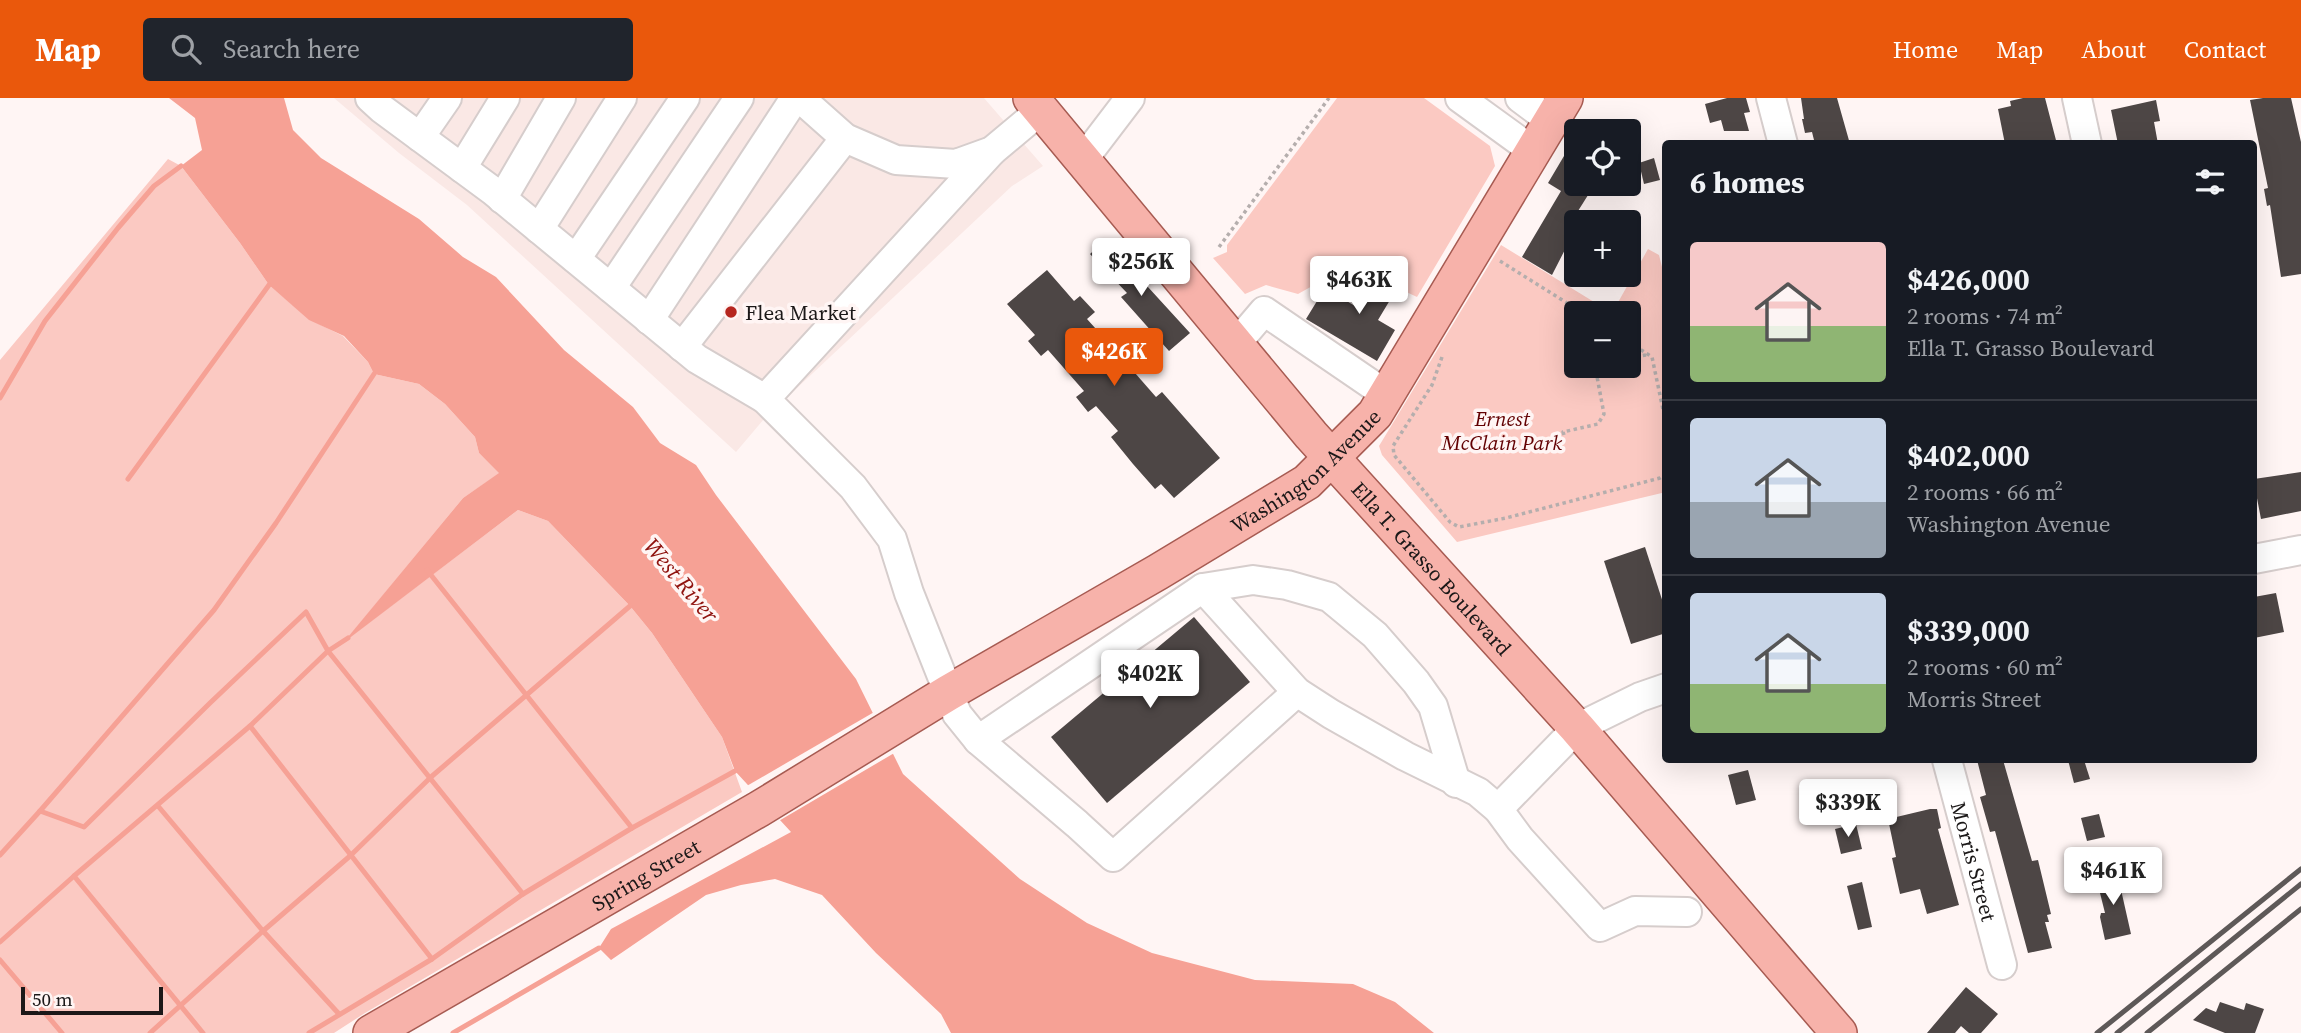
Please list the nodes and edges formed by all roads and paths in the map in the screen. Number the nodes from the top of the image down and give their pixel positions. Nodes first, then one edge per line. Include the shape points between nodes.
1 (447, 98) edge
2 (505, 98) edge
3 (561, 98) edge
4 (622, 98) edge
5 (685, 98) edge
6 (739, 98) edge
7 (797, 98) edge
8 (1130, 98) edge
9 (1329, 98) edge
10 (1460, 98) edge
11 (1520, 98) edge
12 (1771, 98) edge
13 (2077, 98) edge
14 (378, 101) edge
15 (1036, 104) edge
16 (1558, 109) edge
17 (420, 137) junction
18 (845, 138) junction
19 (1782, 140) edge
20 (2086, 140) edge
21 (992, 151) junction
22 (1533, 151) junction
23 (1082, 161) junction
24 (462, 168) junction
25 (502, 199) junction
26 (540, 229) junction
27 (1219, 247) dead end
28 (576, 259) junction
29 (1494, 271) dead end
30 (611, 288) junction
31 (1564, 301) edge
32 (649, 320) junction
33 (1235, 345) junction
34 (682, 347) junction
35 (1641, 351) edge
36 (1646, 355) junction
37 (1641, 356) edge
38 (1442, 357) dead end
39 (1597, 378) edge
40 (1387, 395) junction
41 (765, 399) junction
42 (1662, 405) edge
43 (1564, 435) dead end
44 (1331, 458) junction
45 (1662, 477) edge
46 (2301, 550) edge
47 (2257, 558) edge
48 (1203, 588) junction
49 (1662, 689) edge
50 (1297, 692) junction
51 (947, 693) junction
52 (918, 712) joint
53 (1577, 728) junction
54 (978, 740) junction
55 (1948, 763) edge
56 (1456, 783) junction
57 (1498, 809) junction
58 (1687, 912) dead end
59 (2002, 965) dead end
60 (371, 1033) edge
61 (1839, 1033) edge

1 - 17 street
2 - 24 street
3 - 25 street
4 - 26 street
5 - 28 street
6 - 30 street
7 - 18 street
7 - 32 street
8 - 23 street
9 - 27 path
10 - 22 street
11 - 16 street
12 - 19 street
13 - 20 street
14 - 17 street
15 - 21 street
15 - 23 main road, Ella T. Grasso Boulevard
16 - 22 main road, Washington Avenue
17 - 24 street
18 - 21 street via 895,160 956,164
18 - 34 street
21 - 41 street
22 - 40 main road, Washington Avenue
23 - 33 main road, Ella T. Grasso Boulevard
24 - 25 street
25 - 26 street
26 - 28 street
28 - 30 street
29 - 31 path via 1500,260
30 - 32 street
32 - 34 street
33 - 40 street via 1264,311
33 - 44 main road, Ella T. Grasso Boulevard
34 - 41 street
35 - 36 path
36 - 37 path
36 - 42 path via 1652,357
38 - 45 path via 1432,385 1393,446 1394,455 1459,527
39 - 43 path via 1602,420
40 - 44 main road, Washington Avenue via 1375,414
41 - 51 street via 853,487 892,539
44 - 51 main road, Washington Avenue via 1307,482 1216,538
44 - 53 main road, Ella T. Grasso Boulevard
46 - 47 street
48 - 50 street
48 - 54 street
48 - 56 street via 1253,580 1329,597 1375,635 1433,706
49 - 53 street
50 - 54 street via 1113,857
50 - 56 street
51 - 52 main road, Washington Avenue
51 - 54 street via 954,710
52 - 60 main road, Spring Street
53 - 57 street
53 - 61 main road, Ella T. Grasso Boulevard
55 - 59 street, Morris Street
56 - 57 street via 1478,792
57 - 58 street via 1600,927 1635,911

